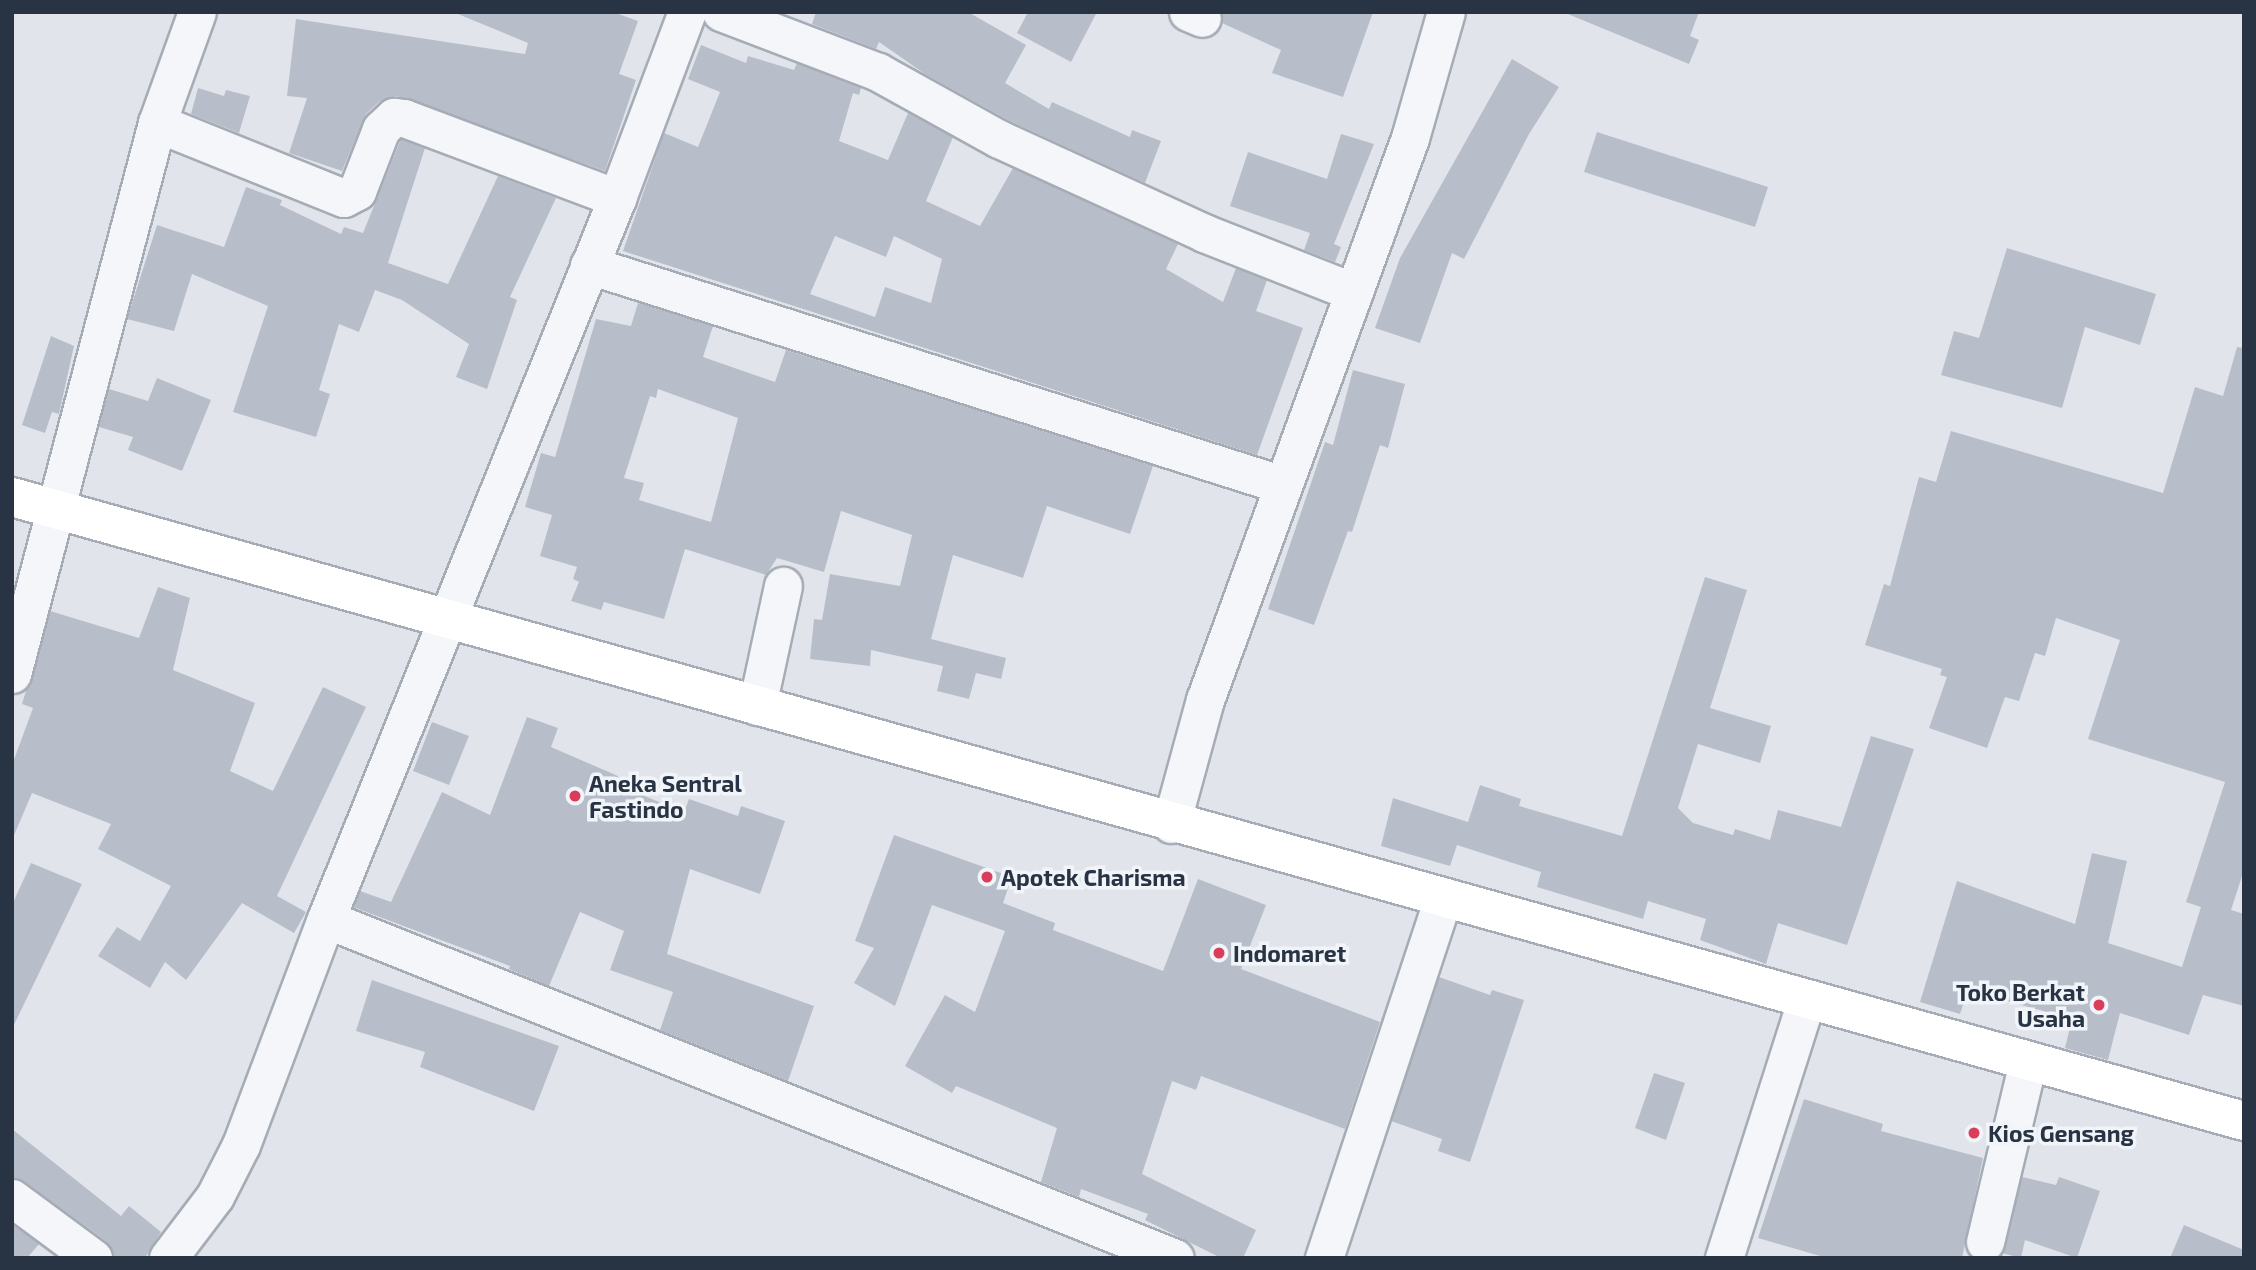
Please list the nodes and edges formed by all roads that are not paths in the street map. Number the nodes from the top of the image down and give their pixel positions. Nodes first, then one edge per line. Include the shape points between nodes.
1 (197, 12) edge
2 (687, 12) edge
3 (721, 12) edge
4 (1446, 12) edge
5 (157, 123) junction
6 (617, 198) junction
7 (589, 265) junction
8 (1354, 292) junction
9 (1280, 484) junction
10 (12, 497) edge
11 (59, 510) junction
12 (783, 586) dead end
13 (447, 620) junction
14 (12, 674) edge
15 (757, 706) junction
16 (1171, 824) junction
17 (1443, 899) junction
18 (326, 919) junction
19 (1806, 1002) junction
20 (2028, 1061) junction
21 (2244, 1121) edge
22 (12, 1198) edge
23 (1985, 1242) dead end
24 (93, 1258) edge
25 (168, 1258) edge
26 (1175, 1258) edge
27 (1324, 1258) edge
28 (1724, 1258) edge

1 - 5 street
2 - 6 street
3 - 8 street via 878,72 1011,145 1204,233
4 - 8 street via 1410,138
5 - 6 street via 344,198 357,191 382,129 394,117 404,118
5 - 11 street
6 - 7 street
7 - 9 street
7 - 13 street
8 - 9 street
9 - 16 street via 1205,700
10 - 11 highway
11 - 13 highway
11 - 14 street
12 - 15 street
13 - 15 highway
13 - 18 street
15 - 16 highway
16 - 17 highway
17 - 19 highway
17 - 27 street
18 - 25 street via 241,1145 215,1196
18 - 26 street
19 - 20 highway
19 - 28 street
20 - 21 highway
20 - 23 street
22 - 24 street

